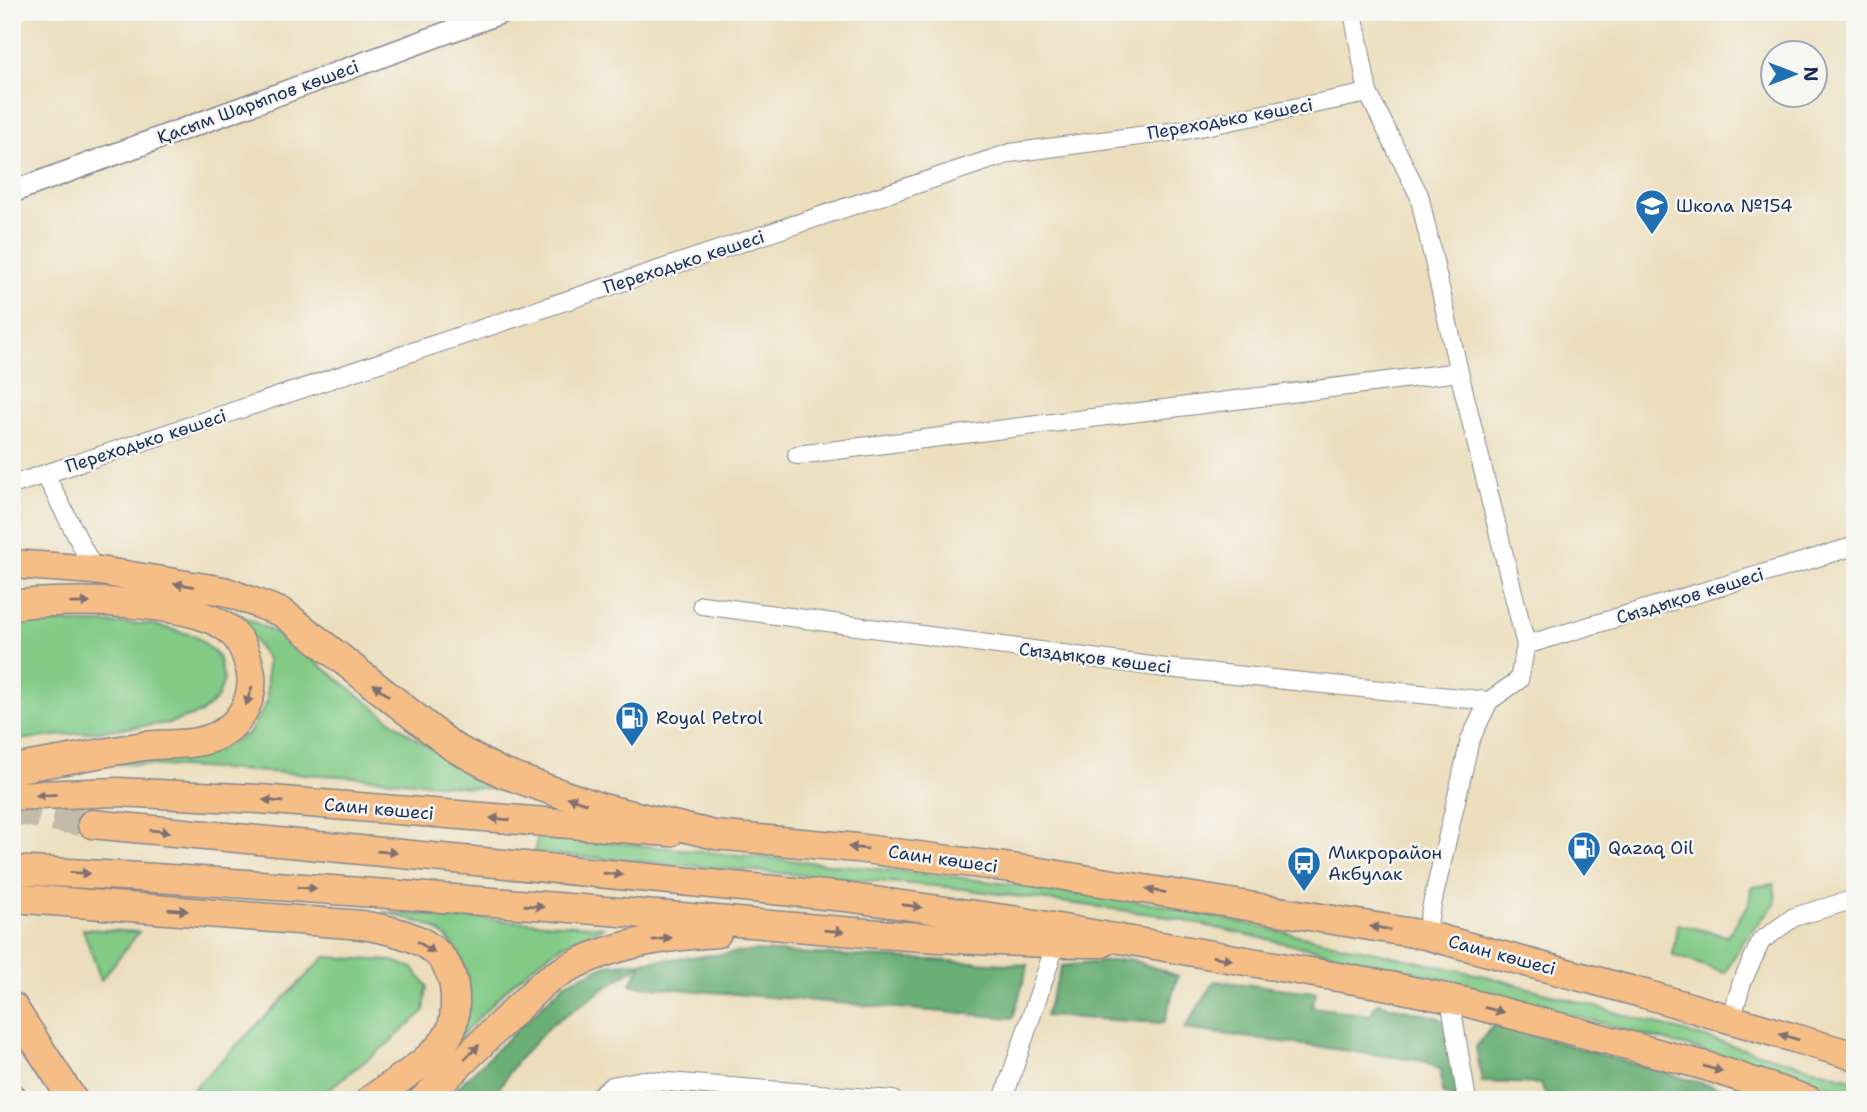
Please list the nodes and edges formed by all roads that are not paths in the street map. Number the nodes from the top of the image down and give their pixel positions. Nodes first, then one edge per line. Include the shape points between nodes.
1 (503, 12) edge
2 (1353, 12) edge
3 (1368, 93) junction
4 (12, 192) edge
5 (1459, 372) junction
6 (797, 455) dead end
7 (46, 474) junction
8 (12, 485) edge
9 (1855, 546) edge
10 (12, 564) edge
11 (94, 570) junction
12 (12, 605) edge
13 (702, 605) dead end
14 (1526, 645) junction
15 (1489, 701) junction
16 (12, 769) edge
17 (12, 796) edge
18 (92, 824) tunnel mouth
19 (715, 835) junction
20 (12, 870) edge
21 (12, 898) edge
22 (1855, 899) edge
23 (796, 928) junction
24 (1425, 935) junction
25 (1056, 943) junction
26 (1131, 943) junction
27 (1450, 999) junction
28 (13, 1006) edge
29 (1731, 1020) junction
30 (1855, 1056) edge
31 (55, 1100) edge
32 (73, 1100) edge
33 (370, 1100) edge
34 (424, 1100) edge
35 (594, 1100) edge
36 (893, 1100) edge
37 (1003, 1100) edge
38 (1467, 1100) edge
39 (1808, 1100) edge

1 - 4 street, Қасым Шарыпов көшесі
2 - 3 street
3 - 5 street via 1419,195
3 - 7 street, Переходько көшесі via 1185,130 1010,153
5 - 6 street
5 - 14 street
7 - 8 street, Переходько көшесі
7 - 11 street
9 - 14 street, Сыздықов көшесі
10 - 11 main road
19 -> 11 main road via 599,807 502,774 453,747 282,613 224,591
12 -> 16 main road via 137,603 204,615 229,628 242,646 252,685 240,717 209,740
13 - 15 street, Сыздықов көшесі via 1166,668
14 - 15 street via 1519,680
15 - 24 street via 1470,740
19 -> 17 main road, Саин көшесі via 258,799 117,792
18 -> 26 main road via 845,897 1012,920
24 -> 19 main road, Саин көшесі via 1020,869
20 -> 23 main road via 193,879
21 -> 33 main road via 362,925 416,940 445,959 454,983 455,1015 449,1035 435,1052
22 - 29 street via 1794,917 1761,941
23 -> 25 main road
34 -> 23 main road via 543,983 583,958 649,941
24 - 29 main road, Саин көшесі
25 - 26 main road
25 - 37 street
26 -> 27 main road
27 - 38 street
27 -> 39 main road via 1706,1066
28 - 31 main road
28 - 32 main road
30 -> 29 main road, Саин көшесі
35 - 36 street via 612,1086 643,1080

